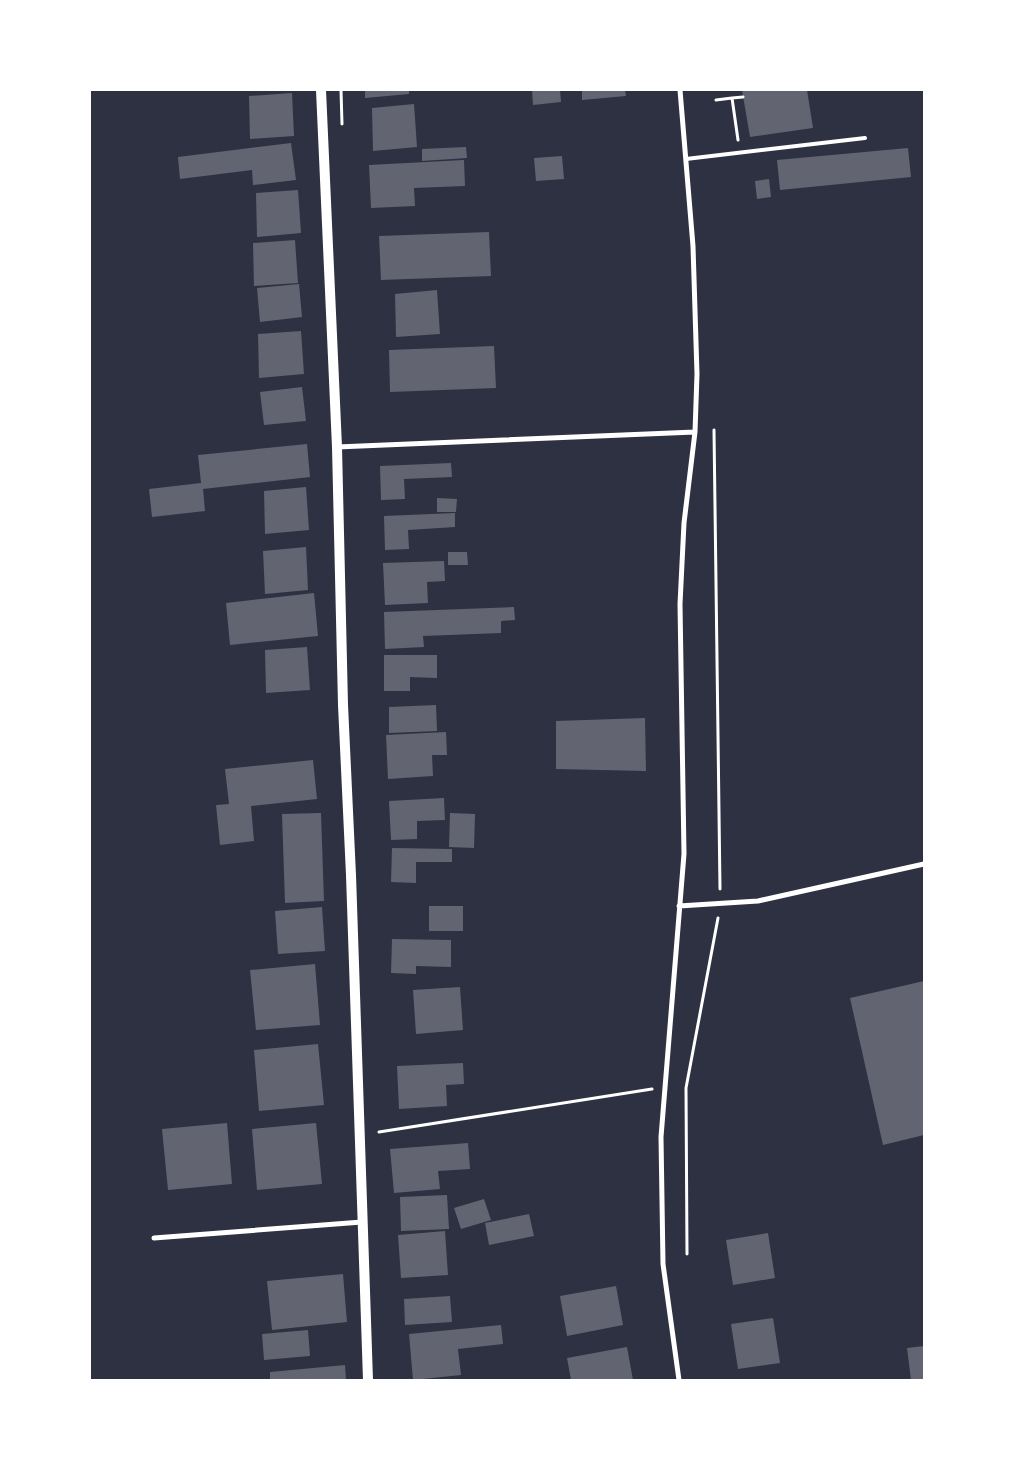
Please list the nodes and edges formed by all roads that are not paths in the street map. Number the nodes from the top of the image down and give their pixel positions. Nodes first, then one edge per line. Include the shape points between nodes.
1 (321, 90) edge
2 (680, 90) edge
3 (866, 138) dead end
4 (686, 159) junction
5 (695, 432) junction
6 (337, 447) junction
7 (924, 864) edge
8 (679, 906) junction
9 (363, 1222) junction
10 (154, 1238) dead end
11 (368, 1380) edge
12 (679, 1380) edge

1 - 6 main road
2 - 4 street
3 - 4 lane
4 - 5 street via 695,304
5 - 6 street
5 - 8 street via 684,523 680,604 684,854
6 - 9 main road via 343,705
7 - 8 street via 758,901
8 - 12 street via 661,1137 663,1264
9 - 10 street
9 - 11 main road

